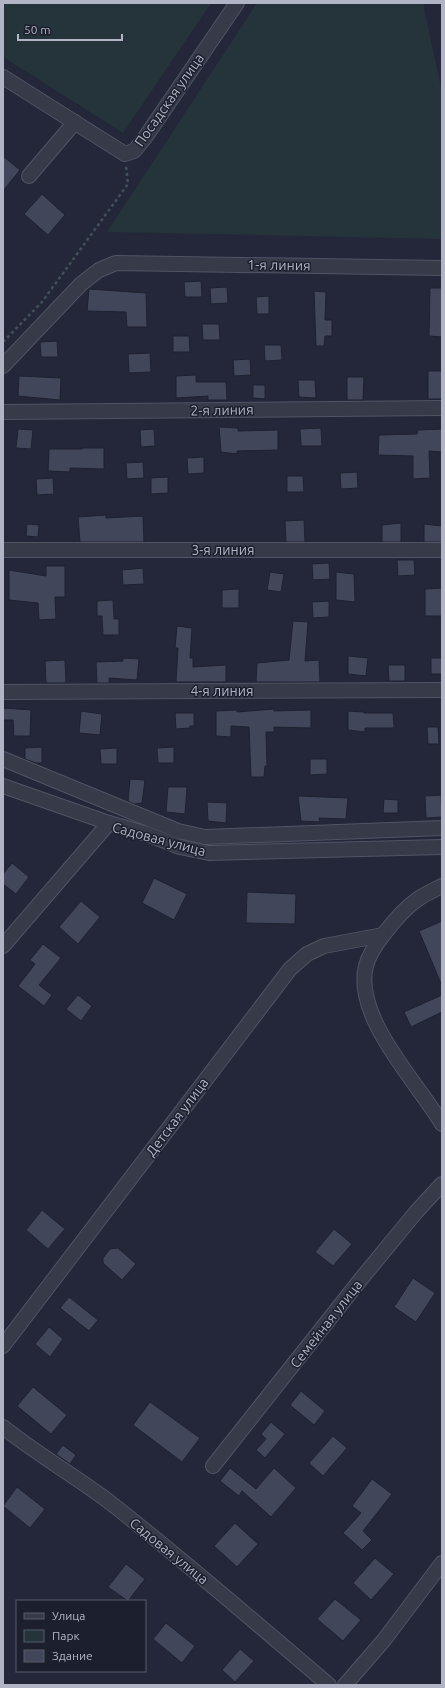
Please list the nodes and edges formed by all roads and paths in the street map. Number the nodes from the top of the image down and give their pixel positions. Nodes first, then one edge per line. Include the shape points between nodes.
1 (237, 3) edge
2 (3, 78) edge
3 (75, 122) junction
4 (125, 154) junction
5 (29, 176) dead end
6 (442, 268) edge
7 (3, 342) edge
8 (3, 366) edge
9 (442, 408) edge
10 (3, 412) edge
11 (3, 550) edge
12 (442, 550) edge
13 (442, 690) edge
14 (3, 692) edge
15 (3, 759) edge
16 (3, 786) edge
17 (109, 823) junction
18 (442, 828) edge
19 (442, 847) edge
20 (442, 886) edge
21 (383, 935) junction
22 (5, 938) edge
23 (442, 1124) edge
24 (442, 1184) edge
25 (3, 1346) edge
26 (3, 1427) edge
27 (213, 1466) dead end
28 (442, 1563) edge
29 (328, 1685) edge
30 (346, 1685) edge

1 - 4 street, Посадская улица via 144,139 134,151
2 - 3 street, Посадская улица
3 - 4 street, Посадская улица
3 - 5 street
4 - 7 path via 128,184 42,302
6 - 8 street, 1-я линия via 116,262 99,270 81,284
9 - 10 street, 2-я линия
11 - 12 street, 3-я линия
13 - 14 street, 4-я линия
15 - 18 street via 178,831 206,837
16 - 17 street
17 - 19 street, Садовая улица via 209,854
17 - 22 street, Садовая улица
20 - 21 street via 417,899
21 - 23 street via 374,946 366,966 364,985 368,1006 385,1041
21 - 25 street, Детская улица via 324,946 307,954 290,969
24 - 27 street, Семейная улица via 361,1278
26 - 29 street, Садовая улица via 110,1503 172,1552
28 - 30 street via 384,1640

